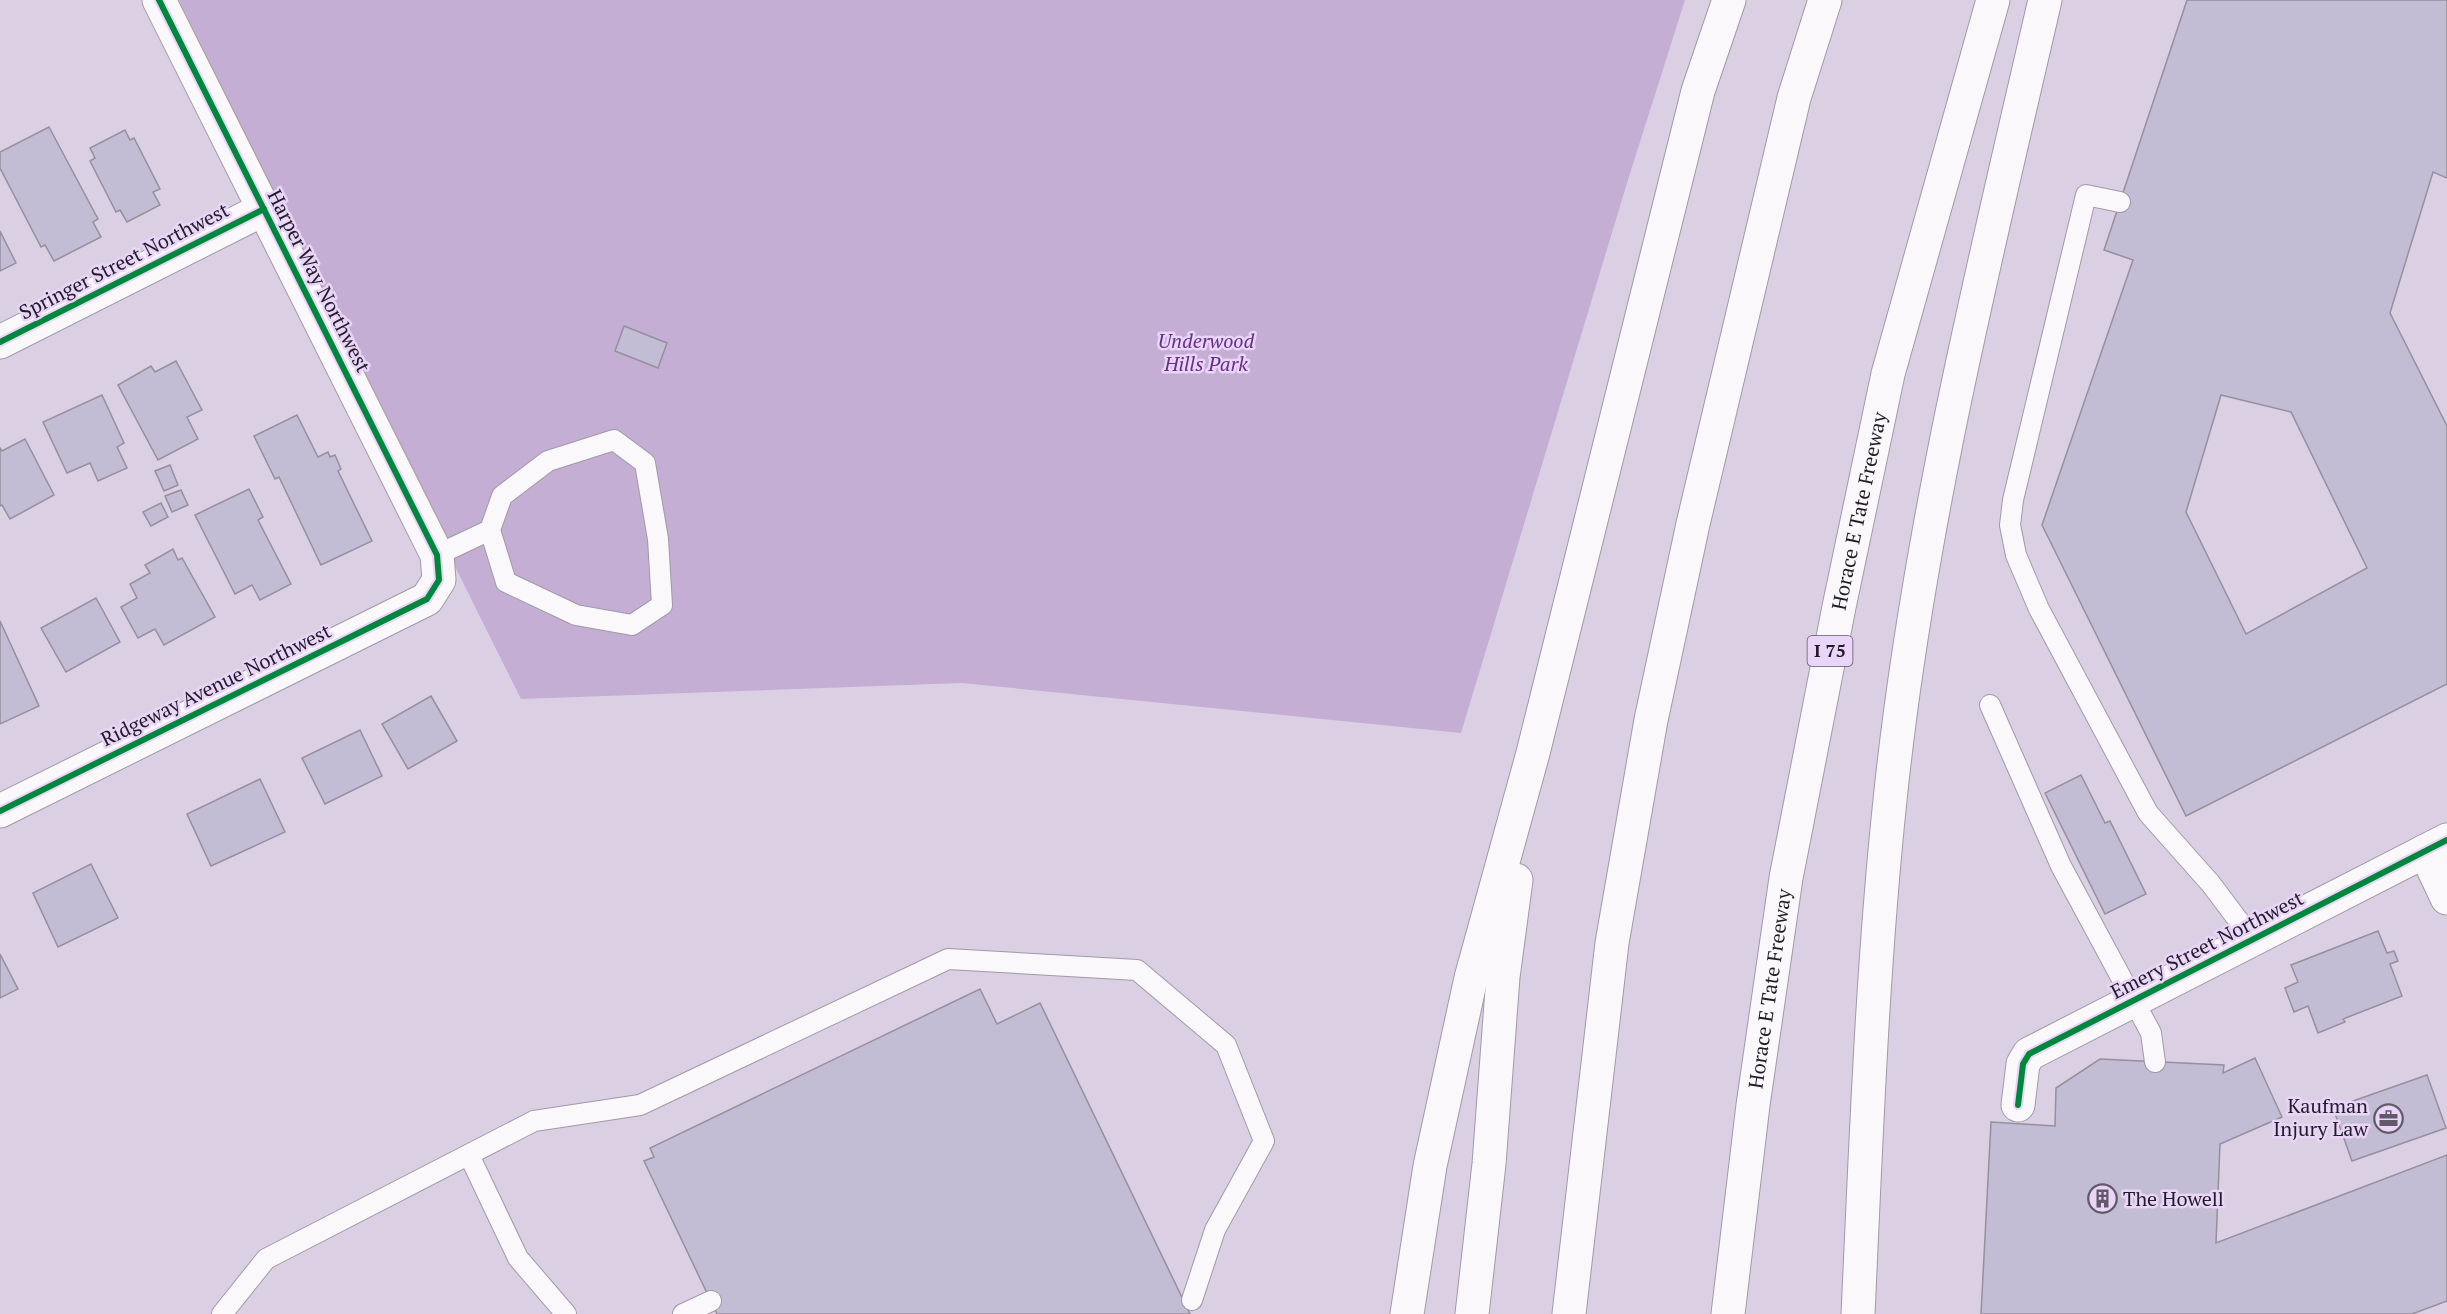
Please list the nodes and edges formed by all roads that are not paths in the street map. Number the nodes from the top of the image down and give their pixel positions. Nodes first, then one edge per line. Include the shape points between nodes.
1 (159, 0) edge
2 (1729, 0) edge
3 (1825, 0) edge
4 (1993, 0) edge
5 (2045, 0) edge
6 (2120, 202) dead end
7 (264, 209) junction
8 (0, 342) edge
9 (490, 530) junction
10 (438, 567) junction
11 (1990, 705) dead end
12 (1533, 753) junction
13 (0, 811) edge
14 (2436, 845) edge
15 (2447, 898) edge
16 (2253, 940) junction
17 (2135, 1001) junction
18 (2156, 1062) dead end
19 (2018, 1105) dead end
20 (469, 1155) junction
21 (1192, 1300) dead end
22 (711, 1301) dead end
23 (222, 1314) edge
24 (566, 1314) edge
25 (683, 1314) edge
26 (1407, 1314) edge
27 (1472, 1314) edge
28 (1569, 1314) edge
29 (1728, 1314) edge
30 (1858, 1314) edge

1 - 7 main road, Harper Way Northwest
2 - 12 main road via 1698,91
3 - 28 main road via 1794,98 1651,720 1612,943
4 - 29 main road, Horace E Tate Freeway / I 75 via 1888,374 1837,619 1786,878
5 - 30 main road via 1978,288 1907,670 1890,800 1868,1071
6 - 16 lane via 2086,195 2010,525 2016,555 2039,609 2148,813 2211,884
7 - 8 main road, Springer Street Northwest
7 - 10 main road, Harper Way Northwest
9 - 9 lane via 502,496 548,461 614,440 645,463 658,539 662,605 632,625 576,615 506,582
9 - 10 lane
10 - 13 main road, Ridgeway Avenue Northwest via 427,599
11 - 17 lane via 2061,866
12 - 26 main road via 1471,978 1430,1166
12 - 27 main road via 1503,976 1489,1164
14 - 15 main road
14 - 16 main road, Emery Street Northwest
16 - 17 main road, Emery Street Northwest
17 - 18 lane via 2151,1033
17 - 19 main road, Emery Street Northwest via 2029,1054 2023,1064
20 - 21 lane via 534,1121 640,1105 948,959 1137,970 1226,1045 1264,1141 1215,1230
20 - 23 lane via 266,1259
20 - 24 lane via 518,1257
22 - 25 lane

